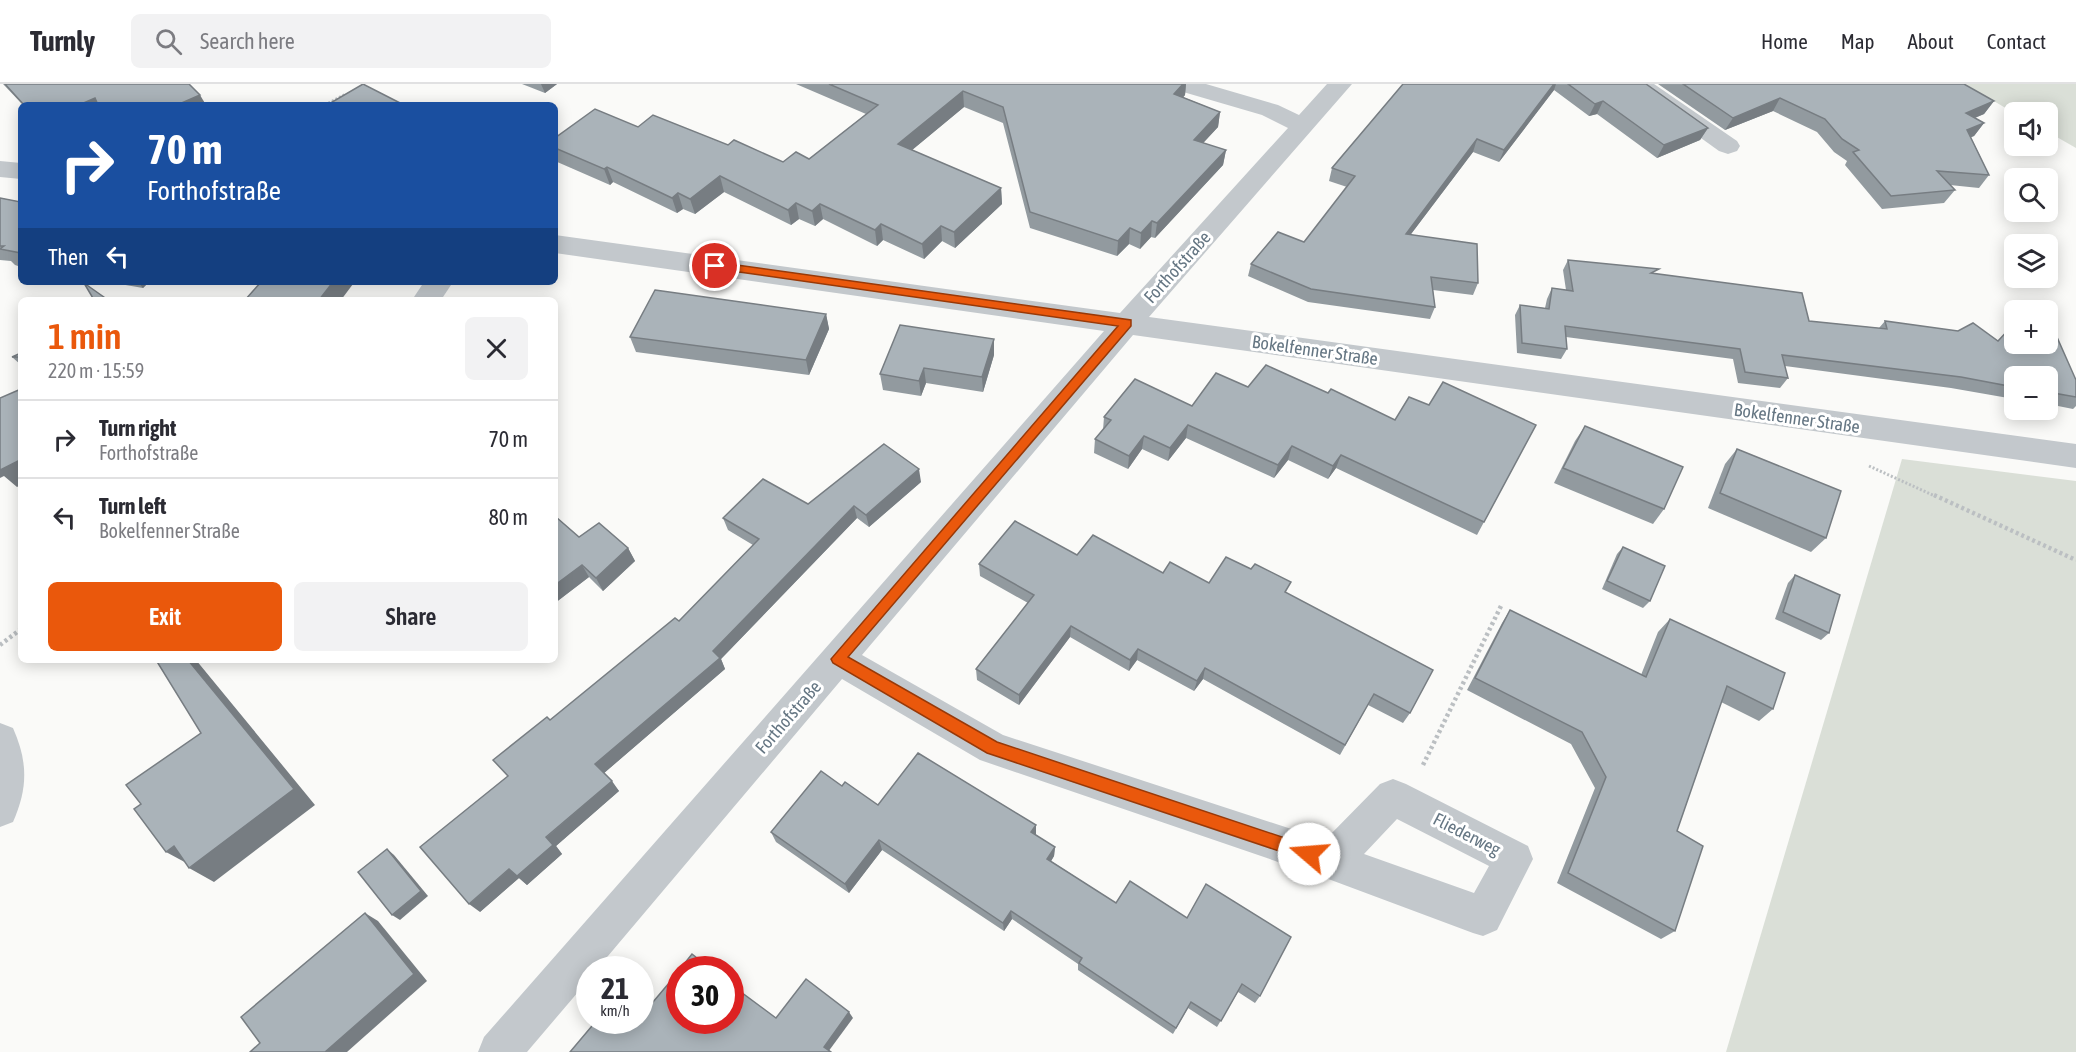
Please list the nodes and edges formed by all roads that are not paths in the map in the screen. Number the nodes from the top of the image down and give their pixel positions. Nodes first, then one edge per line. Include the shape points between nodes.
1 (1181, 84) edge
2 (1340, 84) edge
3 (1638, 84) edge
4 (1302, 125) junction
5 (1728, 146) dead end
6 (0, 169) edge
7 (18, 171) edge
8 (558, 244) edge
9 (1127, 323) junction
10 (2076, 456) edge
11 (838, 659) junction
12 (0, 740) edge
13 (0, 809) edge
14 (1331, 861) junction
15 (499, 1052) edge

1 - 4 street via 1270,110
2 - 4 street, Forthofstraße
3 - 5 street
4 - 9 street, Forthofstraße
6 - 7 street
8 - 9 street, Bokelfenner Straße
9 - 10 street, Bokelfenner Straße
9 - 11 street, Forthofstraße
11 - 14 street, Fliederweg via 993,748
11 - 15 street, Forthofstraße
12 - 13 street via 7,756 5,798
14 - 14 street, Fliederweg via 1483,916 1514,859 1393,797

